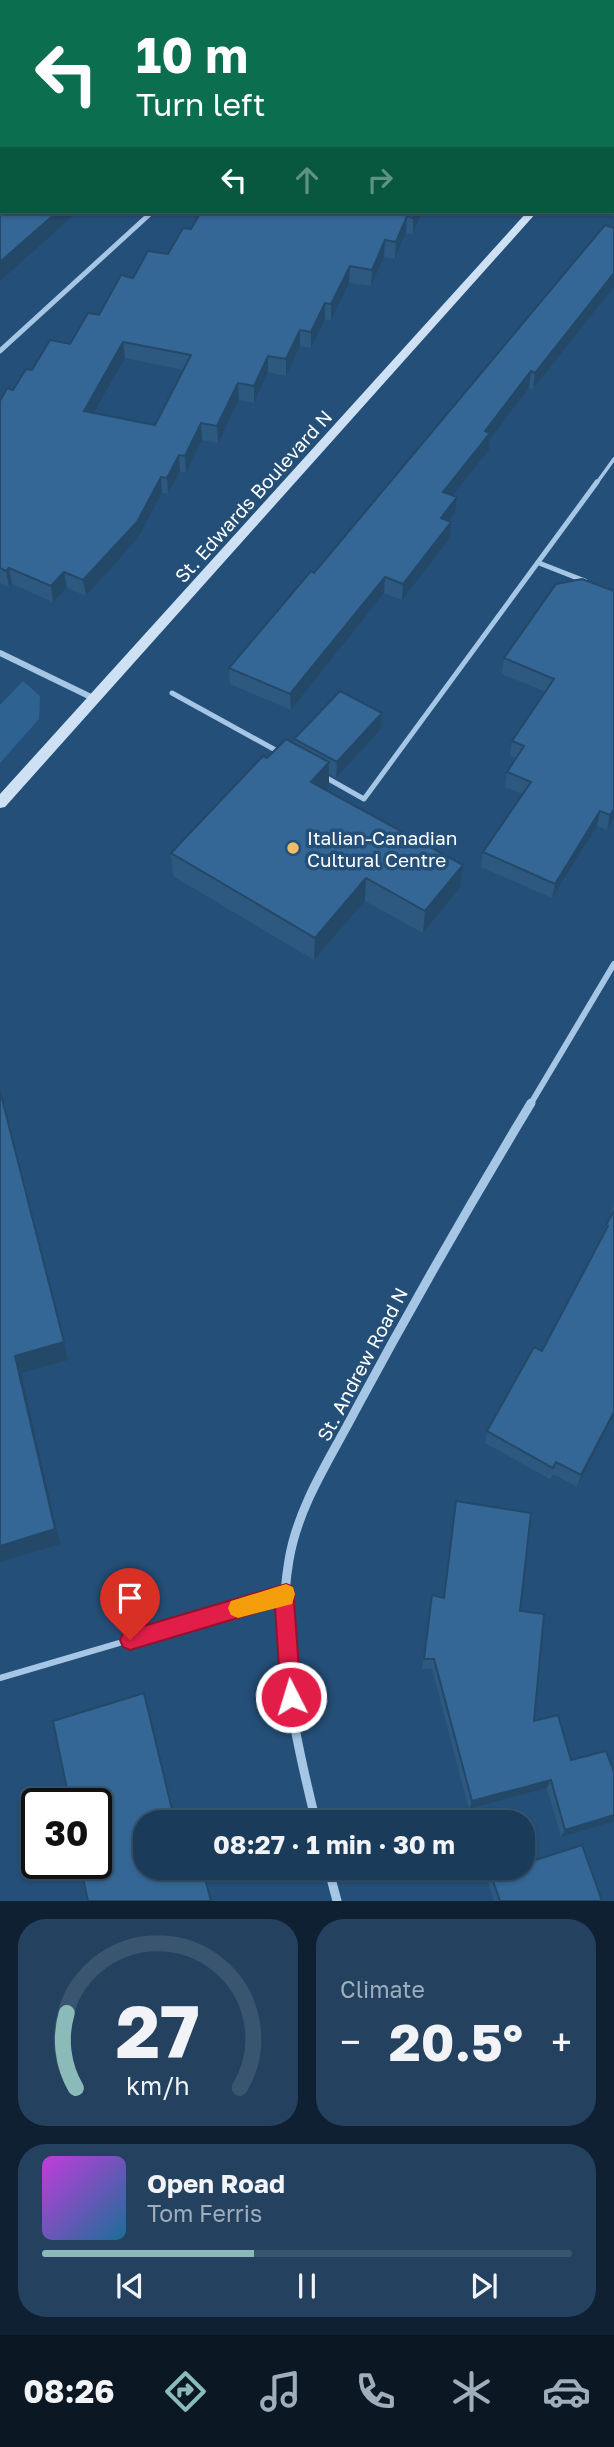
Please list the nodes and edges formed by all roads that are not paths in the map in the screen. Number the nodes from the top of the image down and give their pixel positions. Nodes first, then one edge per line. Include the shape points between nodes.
1 (150, 214) edge
2 (530, 214) edge
3 (0, 351) edge
4 (614, 459) edge
5 (539, 563) junction
6 (589, 582) edge
7 (0, 653) edge
8 (172, 693) dead end
9 (95, 699) junction
10 (292, 759) edge
11 (316, 772) edge
12 (0, 803) edge
13 (614, 964) edge
14 (286, 1594) junction
15 (0, 1678) edge
16 (314, 1810) edge
17 (331, 1880) edge
18 (337, 1901) edge

1 - 3 street
2 - 9 street, St. Edwards Boulevard N
4 - 5 lane
5 - 6 lane
5 - 11 lane via 364,799
7 - 9 street
8 - 10 lane
9 - 12 street, St. Edwards Boulevard N
13 - 14 street, St. Andrew Road N via 386,1353 307,1504 289,1558
14 - 15 lane
14 - 16 street, St. Andrew Road N via 291,1697
17 - 18 street

